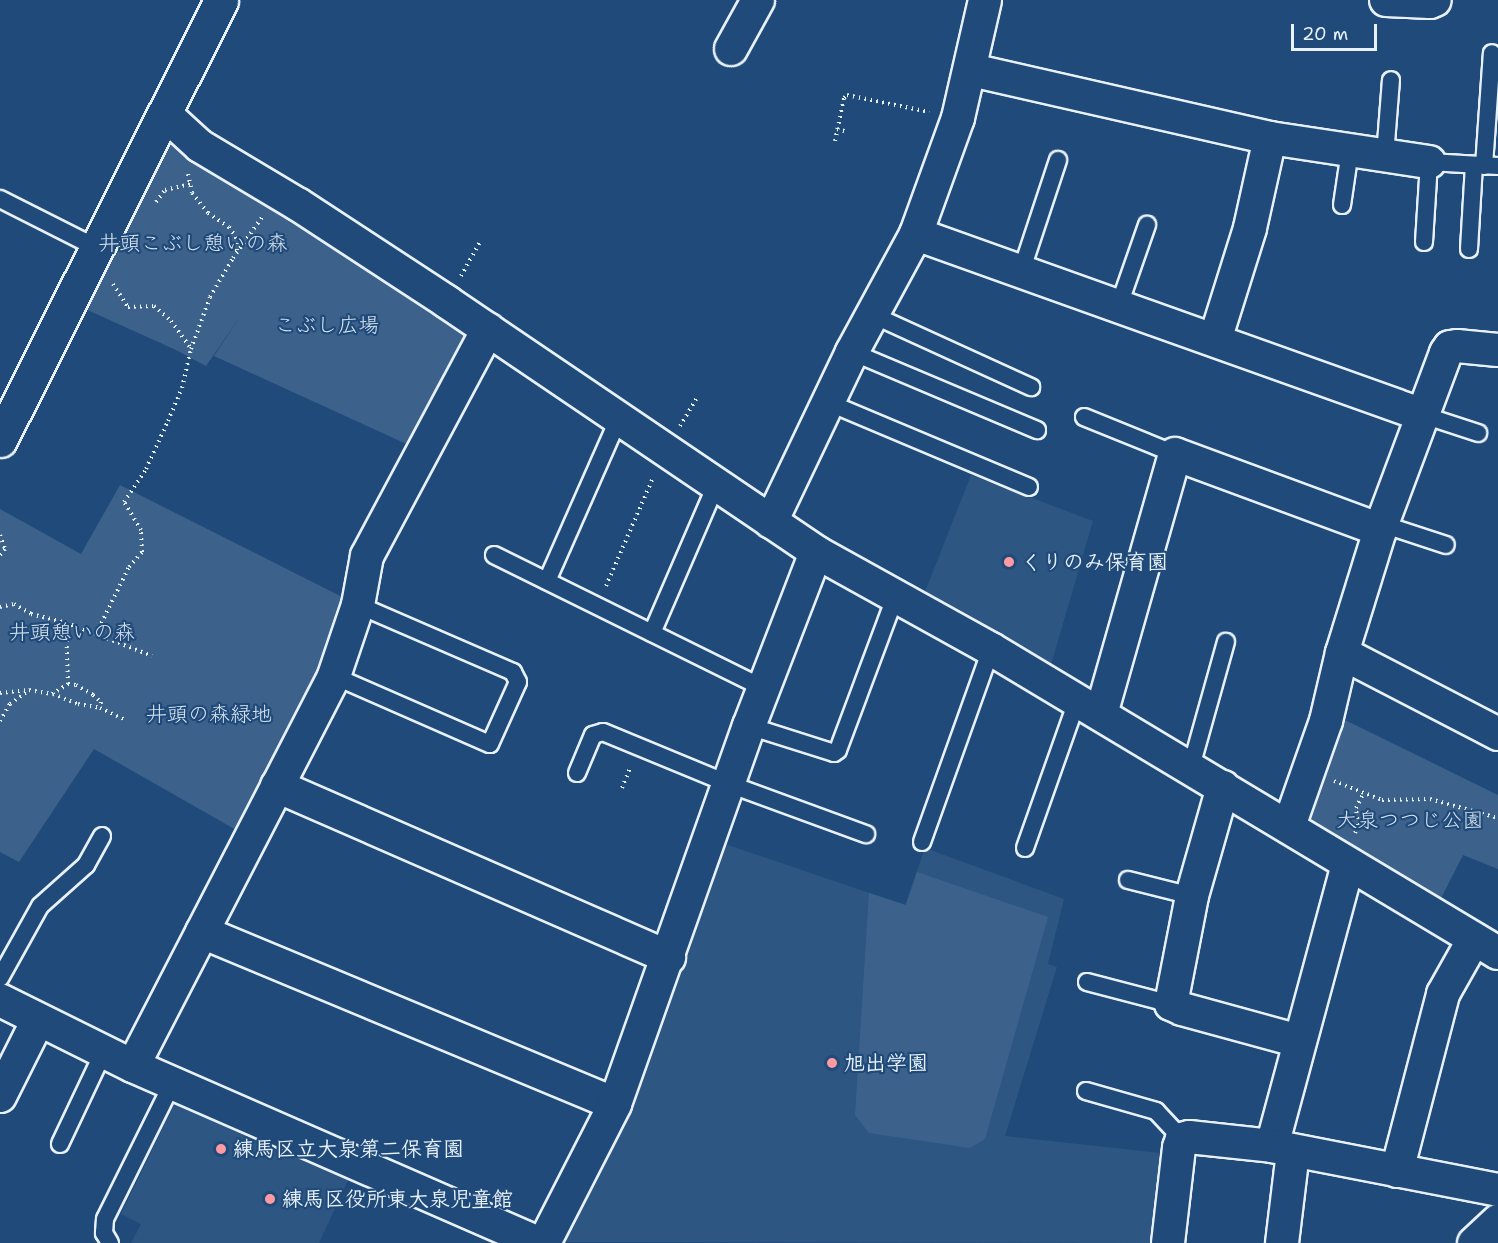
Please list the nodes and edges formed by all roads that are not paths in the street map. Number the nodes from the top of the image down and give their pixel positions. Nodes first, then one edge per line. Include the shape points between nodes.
1 (221, 0) edge
2 (985, 0) edge
3 (1386, 0) edge
4 (1435, 0) edge
5 (748, 3) edge
6 (731, 49) dead end
7 (1492, 54) dead end
8 (971, 70) junction
9 (1391, 80) dead end
10 (165, 114) junction
11 (1270, 138) junction
12 (1350, 151) junction
13 (1385, 156) junction
14 (1058, 159) dead end
15 (1429, 162) junction
16 (1485, 166) edge
17 (0, 199) edge
18 (1342, 205) dead end
19 (1147, 225) dead end
20 (916, 234) junction
21 (1424, 242) dead end
22 (1469, 249) dead end
23 (103, 262) junction
24 (1021, 272) junction
25 (1119, 305) junction
26 (873, 315) junction
27 (489, 329) junction
28 (1215, 340) junction
29 (1498, 350) edge
30 (852, 352) junction
31 (1031, 387) dead end
32 (828, 402) junction
33 (1424, 415) junction
34 (1084, 417) dead end
35 (618, 420) junction
36 (1037, 430) dead end
37 (1478, 433) dead end
38 (0, 440) edge
39 (1175, 454) junction
40 (716, 485) junction
41 (1029, 487) dead end
42 (771, 522) junction
43 (1381, 527) junction
44 (1446, 545) dead end
45 (816, 552) junction
46 (494, 555) dead end
47 (547, 581) junction
48 (896, 595) junction
49 (358, 605) junction
50 (652, 633) junction
51 (1226, 642) dead end
52 (991, 648) junction
53 (1342, 652) junction
54 (334, 676) junction
55 (763, 688) junction
56 (1089, 707) junction
57 (749, 726) junction
58 (1498, 734) edge
59 (1191, 767) junction
60 (577, 773) dead end
61 (729, 784) junction
62 (277, 786) junction
63 (1223, 787) junction
64 (1289, 826) junction
65 (866, 834) dead end
66 (102, 836) dead end
67 (922, 842) dead end
68 (1025, 848) dead end
69 (1344, 862) junction
70 (1128, 880) dead end
71 (1192, 896) junction
72 (202, 932) junction
73 (1486, 946) edge
74 (669, 957) junction
75 (0, 978) edge
76 (1086, 982) dead end
77 (0, 1000) edge
78 (1171, 1004) junction
79 (38, 1020) junction
80 (1299, 1041) junction
81 (104, 1051) junction
82 (133, 1066) junction
83 (172, 1084) junction
84 (1086, 1090) dead end
85 (0, 1096) edge
86 (615, 1104) junction
87 (1182, 1139) junction
88 (60, 1144) dead end
89 (1283, 1149) junction
90 (1397, 1171) junction
91 (1498, 1190) edge
92 (1498, 1221) edge
93 (110, 1243) edge
94 (538, 1243) edge
95 (544, 1243) edge
96 (1168, 1243) edge
97 (1282, 1243) edge
98 (1474, 1243) edge

1 - 10 street
2 - 8 street
3 - 4 street
5 - 6 street
7 - 16 lane
8 - 11 street
8 - 20 street
9 - 13 lane
10 - 23 street
10 - 27 street via 200,146 277,191
11 - 12 street
11 - 28 street via 1250,228
12 - 13 street
12 - 18 lane
13 - 15 street
14 - 24 lane
15 - 16 lane
15 - 21 lane
16 - 22 lane
17 - 23 lane
19 - 25 lane
20 - 24 street
20 - 26 street
23 - 38 street
24 - 25 street
25 - 28 street
26 - 30 street
26 - 31 lane
27 - 35 street
27 - 49 street via 367,556
28 - 33 street
29 - 33 street via 1450,347
30 - 32 street
30 - 36 lane
32 - 41 lane
32 - 42 street
33 - 37 lane
33 - 43 street
34 - 39 lane
35 - 40 street
35 - 47 lane
39 - 43 street
39 - 56 street
40 - 42 street
40 - 50 lane
42 - 45 street
43 - 44 lane
43 - 53 street
45 - 48 street
45 - 55 street
46 - 47 lane
47 - 50 lane
48 - 52 street
48 - 57 lane via 838,750 834,753
49 - 54 street
49 - 54 lane via 513,672 518,682 490,744
50 - 55 lane
51 - 59 lane
52 - 56 street
52 - 67 lane
53 - 58 street
53 - 64 street via 1326,721
54 - 62 street
55 - 57 street
56 - 59 street
56 - 68 lane
57 - 61 street
59 - 63 street
60 - 61 lane via 593,735 603,732
61 - 65 lane
61 - 74 street
62 - 72 street
62 - 74 street
63 - 64 street
63 - 71 street
64 - 69 street
66 - 75 lane via 86,866 40,906
69 - 73 street
69 - 80 street
70 - 71 lane
71 - 78 street
72 - 82 street
72 - 86 street
73 - 90 street via 1443,994
74 - 86 street
76 - 78 lane
77 - 79 street
78 - 80 street
79 - 81 street
79 - 85 street
80 - 89 street
81 - 82 street
81 - 88 lane
82 - 83 street
83 - 93 lane via 105,1219 104,1233
83 - 94 street
84 - 87 lane via 1156,1111
86 - 95 street
87 - 89 street
87 - 96 street
89 - 90 street
89 - 97 street
90 - 91 street
92 - 98 street

